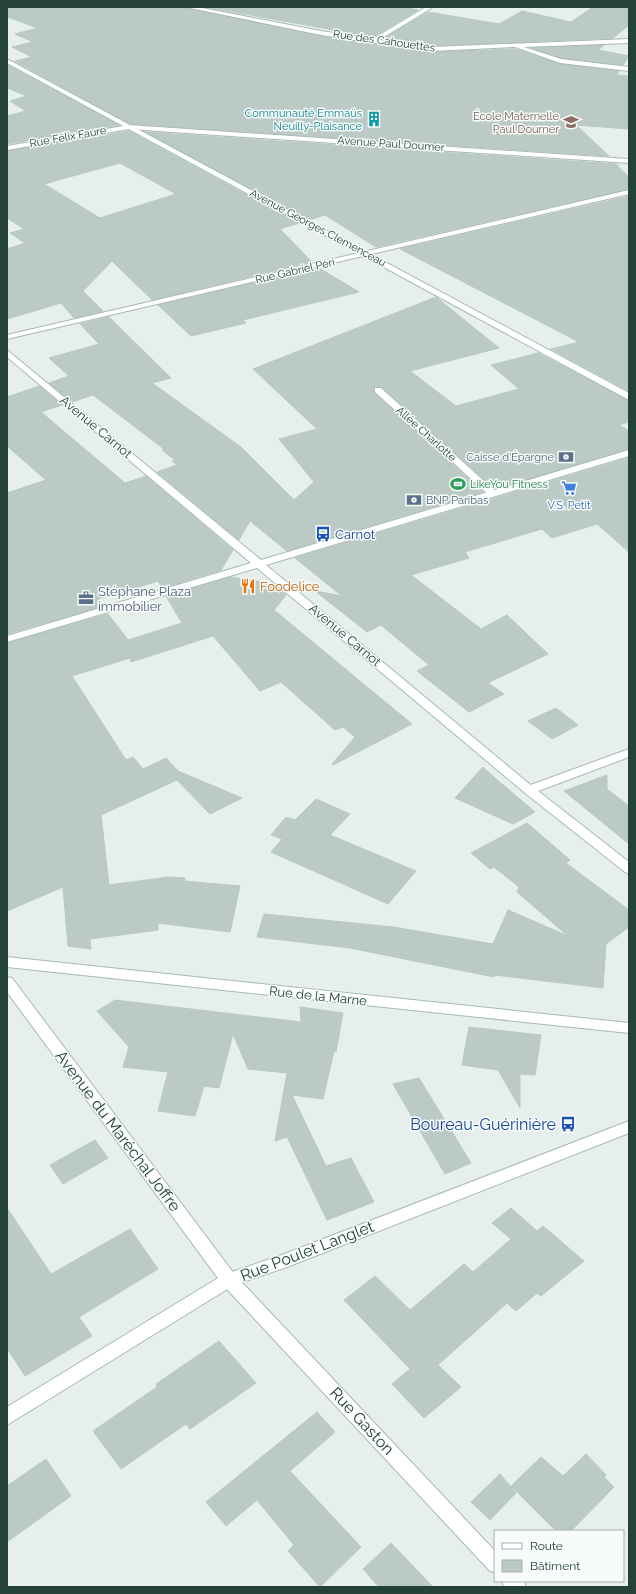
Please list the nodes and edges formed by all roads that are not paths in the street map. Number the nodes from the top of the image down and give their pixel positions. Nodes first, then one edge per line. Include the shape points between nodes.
1 (188, 7) edge
2 (430, 7) edge
3 (373, 41) junction
4 (629, 41) edge
5 (511, 45) junction
6 (7, 61) edge
7 (629, 69) edge
8 (129, 127) junction
9 (7, 148) edge
10 (629, 161) edge
11 (629, 192) edge
12 (366, 254) junction
13 (7, 337) edge
14 (7, 353) edge
15 (378, 390) dead end
16 (629, 398) edge
17 (629, 453) edge
18 (493, 494) junction
19 (260, 564) junction
20 (7, 639) edge
21 (629, 753) edge
22 (529, 790) junction
23 (629, 869) edge
24 (7, 962) edge
25 (7, 982) edge
26 (629, 1028) edge
27 (629, 1127) edge
28 (229, 1280) junction
29 (7, 1417) edge
30 (494, 1563) edge

1 - 3 street, Rue des Cahouettes
2 - 3 street
3 - 5 street, Rue des Cahouettes via 432,49
4 - 5 street, Rue des Cahouettes
5 - 7 street via 560,61
6 - 8 street, Avenue Georges Clemenceau
8 - 9 street, Rue Félix Faure
8 - 10 street, Avenue Paul Doumer
8 - 12 street, Avenue Georges Clemenceau
11 - 12 street, Rue Gabriel Péri
12 - 13 street, Rue Gabriel Péri
12 - 16 street, Avenue Georges Clemenceau
14 - 19 street, Avenue Carnot
15 - 18 lane, Allée Charlotte
17 - 18 street
18 - 19 street
19 - 20 street
19 - 22 street, Avenue Carnot
21 - 22 street
22 - 23 street, Avenue Carnot
24 - 26 street, Rue de la Marne
25 - 28 street, Avenue du Maréchal Joffre
27 - 28 street, Rue Poulet Langlet
28 - 29 street, Rue Poulet Langlet
28 - 30 street, Rue Gaston

